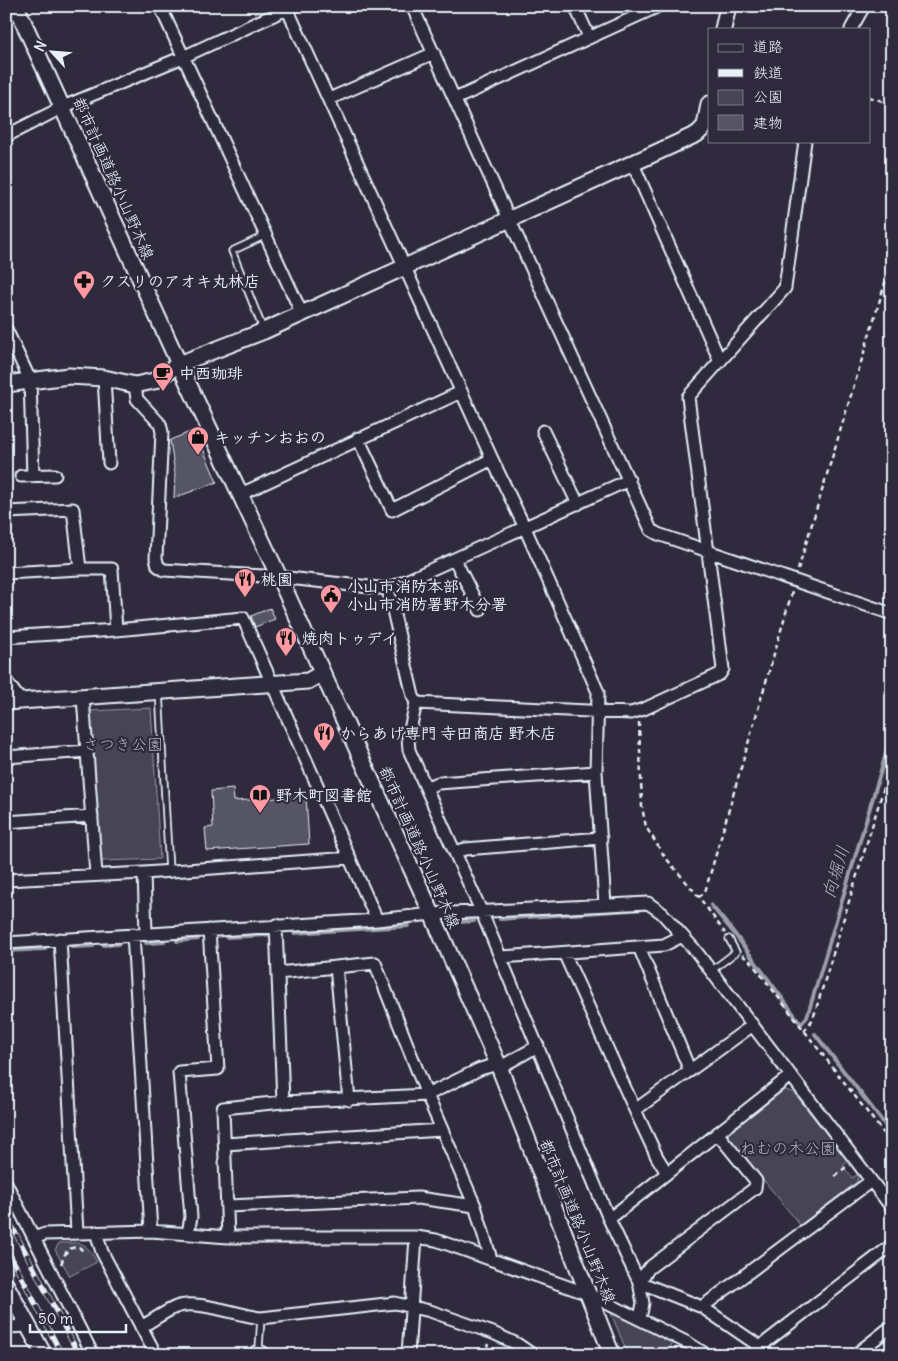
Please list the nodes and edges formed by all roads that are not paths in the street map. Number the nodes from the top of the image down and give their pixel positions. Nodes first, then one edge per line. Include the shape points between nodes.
1 (14, 6) edge
2 (160, 6) edge
3 (412, 6) edge
4 (575, 6) edge
5 (658, 6) edge
6 (728, 6) edge
7 (864, 6) edge
8 (289, 7) edge
9 (6, 9) edge
10 (723, 28) edge
11 (851, 28) edge
12 (589, 37) junction
13 (434, 53) junction
14 (183, 57) junction
15 (329, 99) junction
16 (455, 99) junction
17 (63, 107) junction
18 (707, 126) edge
19 (6, 136) edge
20 (805, 142) edge
21 (633, 164) junction
22 (510, 218) junction
23 (264, 236) junction
24 (405, 266) junction
25 (302, 314) junction
26 (6, 328) edge
27 (264, 331) junction
28 (720, 361) junction
29 (179, 364) junction
30 (104, 378) junction
31 (30, 380) junction
32 (6, 384) edge
33 (135, 385) junction
34 (461, 392) junction
35 (543, 431) dead end
36 (358, 438) junction
37 (492, 460) junction
38 (109, 463) dead end
39 (55, 475) dead end
40 (21, 476) dead end
41 (33, 476) junction
42 (629, 480) junction
43 (241, 494) junction
44 (578, 504) junction
45 (6, 512) edge
46 (525, 528) junction
47 (708, 551) junction
48 (455, 560) junction
49 (80, 569) junction
50 (6, 573) edge
51 (279, 577) junction
52 (388, 589) junction
53 (480, 610) dead end
54 (892, 614) edge
55 (116, 630) junction
56 (6, 637) edge
57 (322, 673) junction
58 (6, 680) edge
59 (272, 684) junction
60 (159, 692) junction
61 (83, 697) junction
62 (13, 701) edge
63 (416, 703) junction
64 (598, 711) junction
65 (87, 751) junction
66 (6, 757) edge
67 (596, 772) junction
68 (426, 787) junction
69 (92, 816) junction
70 (6, 822) edge
71 (601, 838) junction
72 (455, 852) junction
73 (350, 858) junction
74 (169, 871) junction
75 (144, 873) junction
76 (96, 875) junction
77 (6, 880) edge
78 (605, 905) junction
79 (482, 913) junction
80 (432, 914) junction
81 (377, 920) junction
82 (276, 925) junction
83 (210, 930) junction
84 (133, 934) junction
85 (146, 934) junction
86 (682, 936) junction
87 (60, 939) junction
88 (729, 939) road end
89 (6, 943) edge
90 (639, 947) junction
91 (564, 953) junction
92 (501, 957) junction
93 (336, 967) junction
94 (711, 971) junction
95 (278, 973) junction
96 (753, 1025) junction
97 (538, 1046) junction
98 (498, 1064) junction
99 (690, 1071) junction
100 (790, 1076) junction
101 (427, 1095) junction
102 (349, 1100) junction
103 (283, 1102) junction
104 (635, 1110) junction
105 (442, 1130) junction
106 (717, 1133) junction
107 (225, 1144) junction
108 (667, 1173) junction
109 (871, 1181) junction
110 (6, 1183) edge
111 (892, 1188) edge
112 (882, 1196) junction
113 (228, 1206) junction
114 (475, 1206) junction
115 (892, 1208) edge
116 (609, 1219) junction
117 (151, 1231) junction
118 (77, 1232) junction
119 (96, 1232) junction
120 (188, 1233) junction
121 (416, 1236) junction
122 (34, 1238) junction
123 (228, 1238) junction
124 (892, 1245) edge
125 (491, 1259) junction
126 (639, 1282) junction
127 (6, 1285) edge
128 (588, 1294) junction
129 (412, 1306) junction
130 (702, 1307) junction
131 (260, 1318) junction
132 (640, 1319) junction
133 (29, 1326) junction
134 (892, 1326) edge
135 (6, 1327) edge
136 (141, 1327) junction
137 (260, 1348) junction
138 (765, 1351) edge
139 (44, 1355) edge
140 (94, 1355) edge
141 (156, 1355) edge
142 (248, 1355) edge
143 (269, 1355) edge
144 (408, 1355) edge
145 (533, 1355) edge
146 (612, 1355) edge
147 (707, 1355) edge
148 (855, 1355) edge

1 - 9 street
1 - 17 street, 都市計画道路小山野木線
2 - 14 street
3 - 13 street
4 - 12 street
5 - 12 street
6 - 10 street
7 - 11 street
8 - 14 street
8 - 15 street
12 - 16 street
13 - 15 street
13 - 16 street
14 - 17 street
14 - 23 street
15 - 24 street
16 - 22 street
17 - 19 street
17 - 29 street, 都市計画道路小山野木線
18 - 21 street via 697,134
20 - 28 street via 785,288
21 - 22 street
21 - 28 street
22 - 24 street
22 - 42 street
23 - 25 street
23 - 27 lane via 232,251
24 - 25 street
24 - 34 street
25 - 27 street
26 - 31 street
27 - 29 street
28 - 47 street via 688,397
29 - 33 street via 154,381
29 - 43 street, 都市計画道路小山野木線
30 - 31 street via 69,376
30 - 33 street
30 - 38 street
31 - 32 street
31 - 41 street
33 - 51 street via 136,399 160,424 162,432 158,566 164,570
34 - 36 street
34 - 37 street
35 - 44 street
36 - 37 street via 392,510
36 - 43 street
37 - 46 street
39 - 41 street
40 - 41 street
42 - 44 street
42 - 47 street via 651,530
43 - 51 street, 都市計画道路小山野木線
44 - 46 street
45 - 49 street via 73,509
46 - 48 street
46 - 64 street via 598,692
47 - 54 street
47 - 64 street via 723,669 720,674 639,711
48 - 52 street
48 - 53 street
49 - 50 street
49 - 55 street via 112,569
51 - 52 street
51 - 57 street, 都市計画道路小山野木線
52 - 63 street
55 - 56 street
55 - 59 street via 243,618
57 - 59 street via 308,680
57 - 80 street, 都市計画道路小山野木線
58 - 62 street
59 - 60 street
59 - 73 street
60 - 61 street
60 - 74 lane
61 - 62 street
61 - 65 street
63 - 64 street
63 - 68 street via 408,738 409,750
64 - 67 street
65 - 66 street
65 - 69 street
67 - 68 street via 438,783
67 - 71 street
68 - 72 street
69 - 70 street
69 - 76 street
71 - 72 street
71 - 78 street
72 - 79 street
73 - 74 street
73 - 81 street
74 - 75 street
75 - 76 street
75 - 85 street
76 - 77 street
78 - 79 street
78 - 86 street via 648,903 662,913
79 - 80 street
79 - 92 street
80 - 81 street
80 - 98 street, 都市計画道路小山野木線
81 - 82 street
82 - 83 street
82 - 95 street
83 - 85 street
83 - 120 street via 218,1069 179,1072 191,1217
84 - 85 street
84 - 87 street
84 - 117 street
86 - 90 street via 664,945
86 - 94 street
87 - 89 street
87 - 118 street
88 - 94 lane via 736,952
90 - 91 street
90 - 99 street
91 - 92 street
91 - 104 street
92 - 97 street
93 - 95 street
93 - 101 street via 375,963
93 - 102 street
94 - 96 street
95 - 103 street
96 - 99 street
96 - 100 street
97 - 98 street via 504,1065
97 - 116 street
98 - 101 street via 480,1069
98 - 128 street, 都市計画道路小山野木線
99 - 104 street
100 - 106 street
100 - 109 street
101 - 102 street
101 - 105 street
102 - 103 street
103 - 107 street via 223,1108
104 - 108 street
105 - 107 street
105 - 114 street
106 - 108 street
106 - 126 street via 756,1181 755,1188 649,1268
107 - 113 street
108 - 116 street
109 - 112 street
109 - 130 street
110 - 122 street
111 - 112 lane
112 - 115 street
113 - 114 street via 418,1198
113 - 123 street
114 - 125 street
116 - 126 street
117 - 119 street
117 - 120 street
118 - 119 street
118 - 122 street
119 - 136 street via 102,1252
120 - 123 street
121 - 123 street
121 - 125 street
121 - 129 street
122 - 140 street
124 - 138 street via 766,1342
125 - 128 street
126 - 130 street
126 - 132 street via 643,1303
127 - 133 street
128 - 132 street
128 - 146 street, 都市計画道路小山野木線
129 - 131 street via 395,1303
129 - 144 street
129 - 145 street via 493,1333
130 - 138 street
131 - 136 street via 186,1304
131 - 137 lane
132 - 147 street
133 - 135 street
133 - 139 street
134 - 148 street
136 - 141 street
137 - 142 lane
137 - 143 lane

